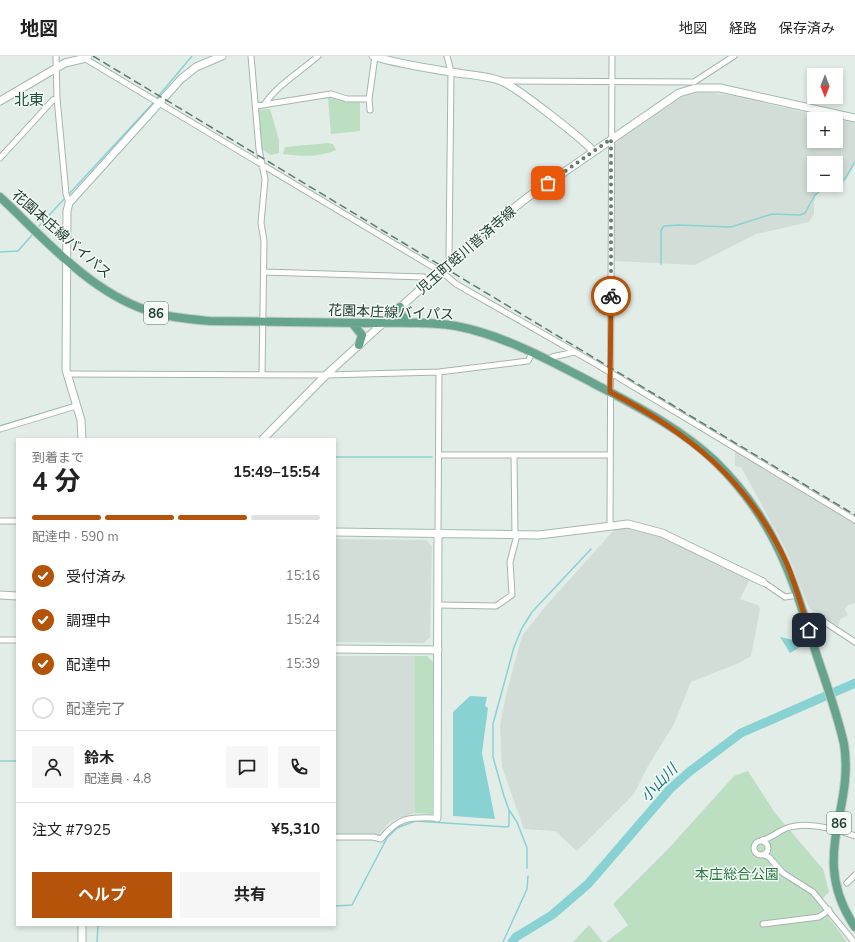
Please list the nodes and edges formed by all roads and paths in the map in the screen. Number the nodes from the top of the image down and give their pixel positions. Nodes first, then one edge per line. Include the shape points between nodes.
1 (56, 56) edge
2 (222, 56) edge
3 (251, 56) edge
4 (318, 56) edge
5 (375, 56) edge
6 (448, 56) edge
7 (612, 56) edge
8 (734, 56) edge
9 (85, 57) edge
10 (56, 68) junction
11 (451, 72) junction
12 (612, 80) junction
13 (502, 81) junction
14 (695, 85) junction
15 (57, 98) junction
16 (369, 99) junction
17 (0, 101) edge
18 (159, 103) junction
19 (264, 105) junction
20 (256, 106) junction
21 (370, 110) dead end
22 (855, 118) edge
23 (611, 139) junction
24 (593, 151) junction
25 (0, 158) edge
26 (264, 166) junction
27 (0, 197) edge
28 (68, 203) junction
29 (66, 259) junction
30 (451, 260) junction
31 (264, 272) junction
32 (440, 272) junction
33 (429, 281) junction
34 (400, 307) junction
35 (263, 322) junction
36 (352, 323) junction
37 (382, 323) junction
38 (410, 323) junction
39 (359, 345) junction
40 (575, 352) junction
41 (532, 353) junction
42 (550, 362) junction
43 (439, 372) junction
44 (611, 373) junction
45 (67, 374) junction
46 (262, 375) junction
47 (326, 375) junction
48 (610, 392) junction
49 (76, 406) junction
50 (0, 429) edge
51 (82, 438) edge
52 (264, 438) edge
53 (440, 455) junction
54 (514, 455) junction
55 (610, 455) junction
56 (855, 520) edge
57 (0, 521) edge
58 (16, 521) edge
59 (610, 525) junction
60 (336, 532) edge
61 (438, 533) junction
62 (516, 535) junction
63 (762, 582) joint
64 (0, 595) edge
65 (798, 595) junction
66 (16, 596) edge
67 (438, 605) junction
68 (805, 618) junction
69 (0, 640) edge
70 (16, 640) edge
71 (855, 642) edge
72 (336, 649) edge
73 (438, 650) junction
74 (437, 818) joint
75 (837, 831) junction
76 (855, 836) edge
77 (336, 837) edge
78 (769, 839) junction
79 (762, 840) junction
80 (768, 845) junction
81 (767, 855) junction
82 (855, 875) edge
83 (847, 883) dead end
84 (829, 910) junction
85 (763, 924) dead end
86 (82, 926) edge
87 (855, 927) edge
88 (82, 942) edge
89 (854, 942) edge

1 - 10 street
2 - 18 street via 205,62 190,72
3 - 20 street
4 - 19 street
5 - 11 street
5 - 16 street
6 - 11 street
7 - 12 street
8 - 14 street
9 - 10 street
9 - 18 street
10 - 15 street
10 - 17 street
11 - 13 street
11 - 30 street
12 - 13 street
12 - 14 street
12 - 23 street
13 - 24 street
14 - 22 street, 児玉町蛭川普済寺線 via 720,88
14 - 23 street, 児玉町蛭川普済寺線
15 - 25 street
15 - 28 street
16 - 19 street via 347,100 331,94
16 - 21 street
18 - 26 street
18 - 28 street
19 - 20 street
20 - 26 street via 259,149
23 - 24 street, 児玉町蛭川普済寺線
23 - 44 street
24 - 30 street, 児玉町蛭川普済寺線 via 498,220
26 - 31 street via 261,223
26 - 32 street
27 - 29 main road, 花園本庄線バイパス / 86
28 - 29 street
29 - 35 main road, 花園本庄線バイパス / 86 via 93,282 128,303 147,310 180,318
29 - 45 street
30 - 32 street, 児玉町蛭川普済寺線
31 - 33 street via 424,278
31 - 35 street
32 - 33 street, 児玉町蛭川普済寺線
32 - 40 street via 456,284
33 - 34 street, 児玉町蛭川普済寺線
34 - 37 street, 児玉町蛭川普済寺線
34 - 38 main road via 401,315
35 - 36 main road, 花園本庄線バイパス / 86
35 - 46 street
36 - 37 main road, 花園本庄線バイパス / 86
36 - 39 main road via 362,335
37 - 38 main road, 花園本庄線バイパス / 86
37 - 39 street, 児玉町蛭川普済寺線
38 - 41 main road, 花園本庄線バイパス / 86 via 436,324 470,330 503,340
39 - 47 street, 児玉町蛭川普済寺線
40 - 42 street via 552,357
40 - 44 street
41 - 42 main road, 花園本庄線バイパス / 86
41 - 43 street via 528,361
42 - 48 main road, 花園本庄線バイパス / 86
43 - 47 street
43 - 53 street
44 - 48 street
44 - 56 street
45 - 46 street
45 - 49 street
46 - 47 street
47 - 52 street, 児玉町蛭川普済寺線
48 - 55 street
48 - 65 main road, 花園本庄線バイパス / 86 via 682,435 722,469 745,494 770,530
49 - 50 street
49 - 51 street via 81,420
53 - 54 street
53 - 61 street
54 - 55 street
54 - 62 street
55 - 59 street
57 - 58 street
59 - 62 street via 555,534
59 - 63 street via 628,524 662,533
60 - 61 street
61 - 62 street
61 - 67 street
62 - 67 street via 510,562 512,595 496,606
63 - 65 street via 785,597
64 - 66 street
65 - 68 main road, 花園本庄線バイパス / 86
67 - 73 street
68 - 71 street via 814,616
68 - 75 main road, 花園本庄線バイパス / 86 via 847,757 848,774
69 - 70 street
72 - 73 street
73 - 74 street
74 - 77 street via 413,817 403,820 381,839
75 - 76 street
75 - 78 street via 797,825 780,830
75 - 87 main road, 花園本庄線バイパス / 86 via 834,872 843,907
78 - 79 street
78 - 80 street
79 - 80 street
79 - 81 street via 757,842 754,848 757,854
80 - 81 street
81 - 84 street via 783,873 813,892
82 - 83 street
84 - 85 street via 819,917
84 - 89 street
86 - 88 street

